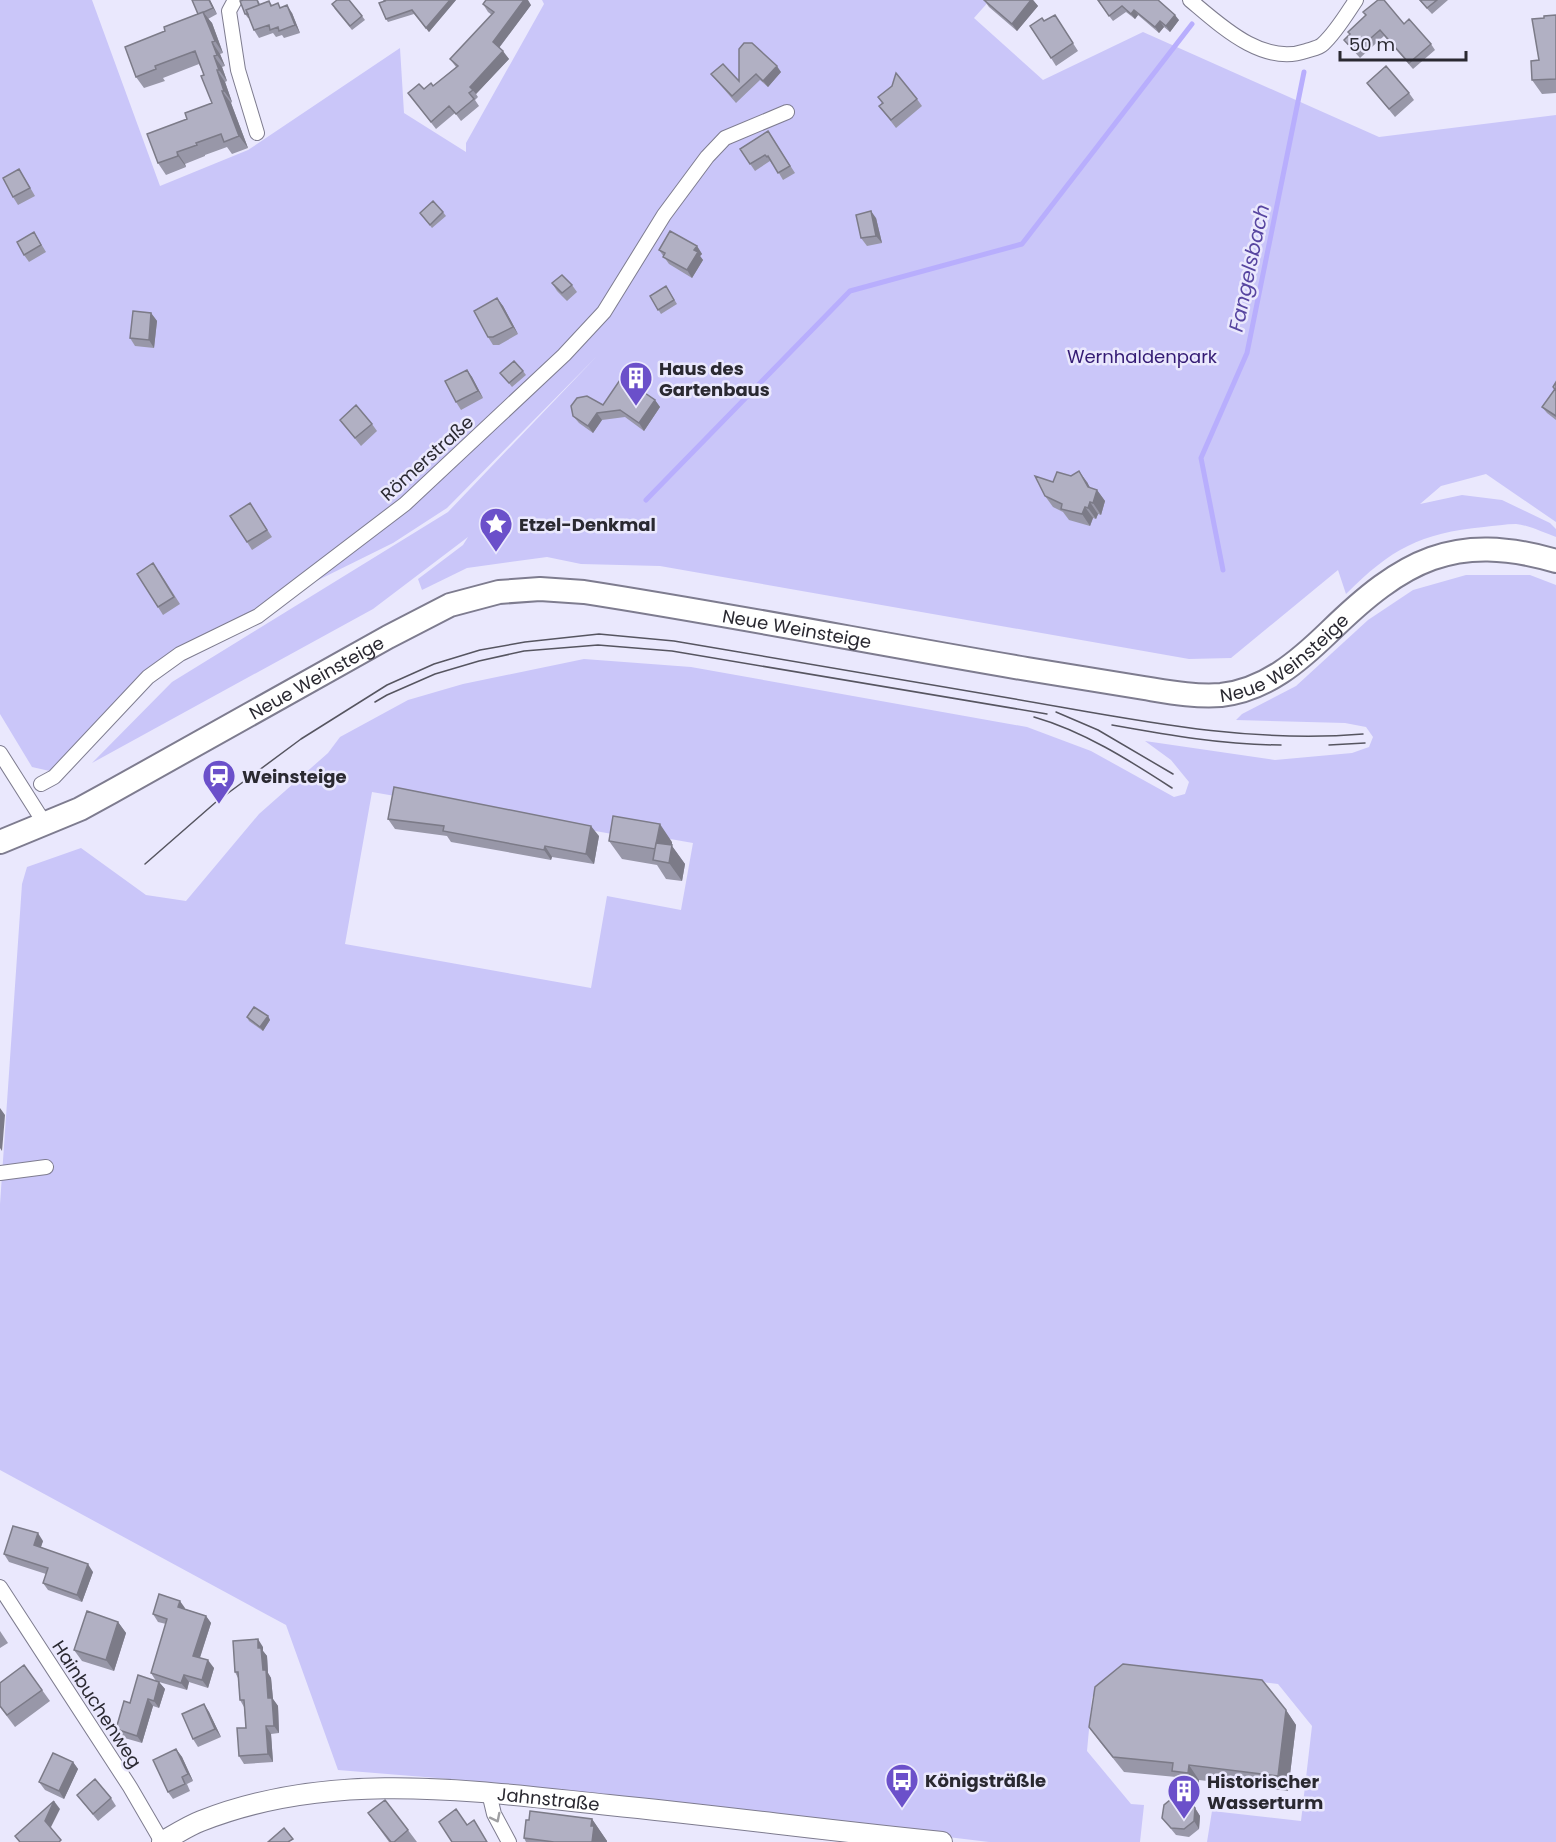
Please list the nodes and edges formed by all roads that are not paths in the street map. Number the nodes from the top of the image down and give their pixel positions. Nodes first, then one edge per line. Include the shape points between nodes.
1 (235, 0) edge
2 (1190, 0) edge
3 (1356, 0) edge
4 (787, 112) dead end
5 (257, 133) dead end
6 (1556, 561) edge
7 (0, 753) edge
8 (41, 784) dead end
9 (45, 824) junction
10 (0, 842) edge
11 (46, 1167) dead end
12 (0, 1173) edge
13 (0, 1587) edge
14 (489, 1792) junction
15 (162, 1842) edge
16 (509, 1842) edge
17 (942, 1842) edge

1 - 5 street via 229,11 238,70
2 - 3 street via 1215,22 1251,44 1281,56 1321,46
4 - 8 street, Römerstraße via 725,138 706,157 664,215 604,312 423,488 258,616 180,654 148,677 54,777
6 - 9 main road, Neue Weinsteige via 1494,549 1466,550 1418,564 1365,597 1291,667 1248,689 1212,695 1116,684 584,592 499,592 450,605 111,792
7 - 9 street
9 - 10 main road, Neue Weinsteige
11 - 12 street
13 - 15 street, Hainbuchenweg
14 - 15 main road, Jahnstraße via 400,1787 325,1791 239,1808 200,1821
14 -> 16 street via 494,1814
14 - 17 main road, Jahnstraße

